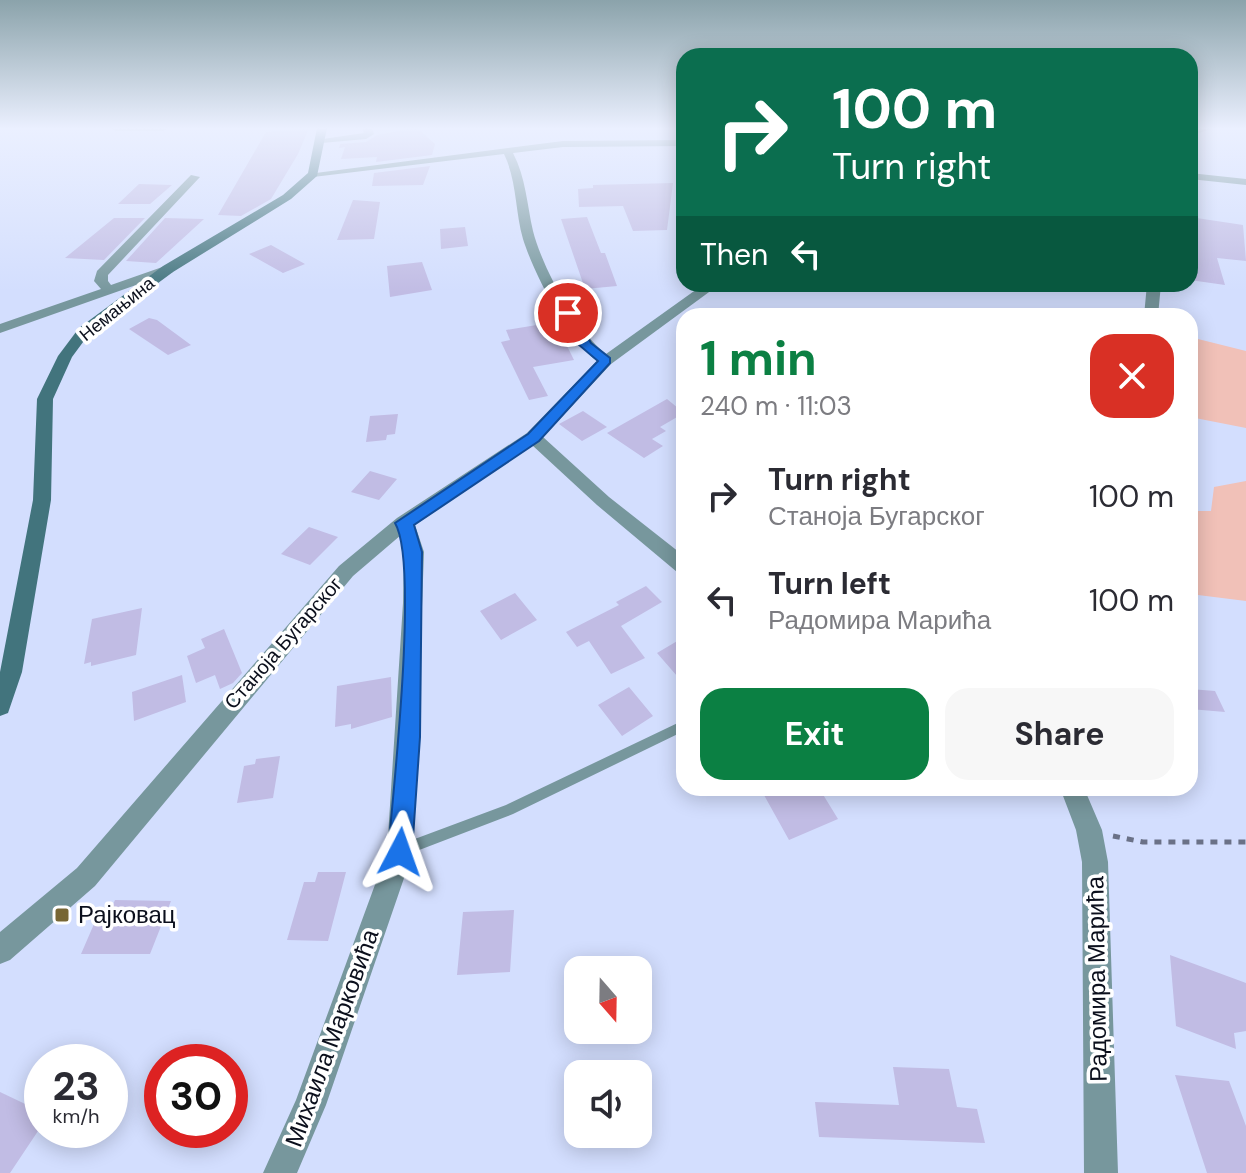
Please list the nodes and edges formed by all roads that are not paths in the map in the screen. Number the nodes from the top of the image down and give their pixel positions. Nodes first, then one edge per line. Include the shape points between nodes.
1 (189, 183) edge
2 (303, 183) edge
3 (519, 183) edge
4 (168, 269) junction
5 (107, 288) junction
6 (702, 292) edge
7 (680, 308) edge
8 (676, 311) edge
9 (0, 329) edge
10 (606, 361) junction
11 (533, 437) junction
12 (404, 523) junction
13 (676, 560) edge
14 (0, 706) edge
15 (676, 729) edge
16 (1075, 796) edge
17 (400, 852) junction
18 (0, 950) edge
19 (280, 1173) edge
20 (1101, 1173) edge

1 - 5 street via 102,274
2 - 4 street, Немањина via 269,211
3 - 10 street via 531,242 585,345
4 - 5 street
4 - 14 street, Немањина via 84,331 52,378 45,399 42,500
5 - 9 street
6 - 7 street, Станоја Бугарског
8 - 10 street, Станоја Бугарског
10 - 11 street, Станоја Бугарског
11 - 12 street, Станоја Бугарског
11 - 13 street
12 - 17 street, Михаила Марковића via 414,552
12 - 18 street, Станоја Бугарског via 322,594 86,877
15 - 17 lane via 509,810
16 - 20 street, Радомира Марића via 1095,862
17 - 19 street, Михаила Марковића via 310,1105

